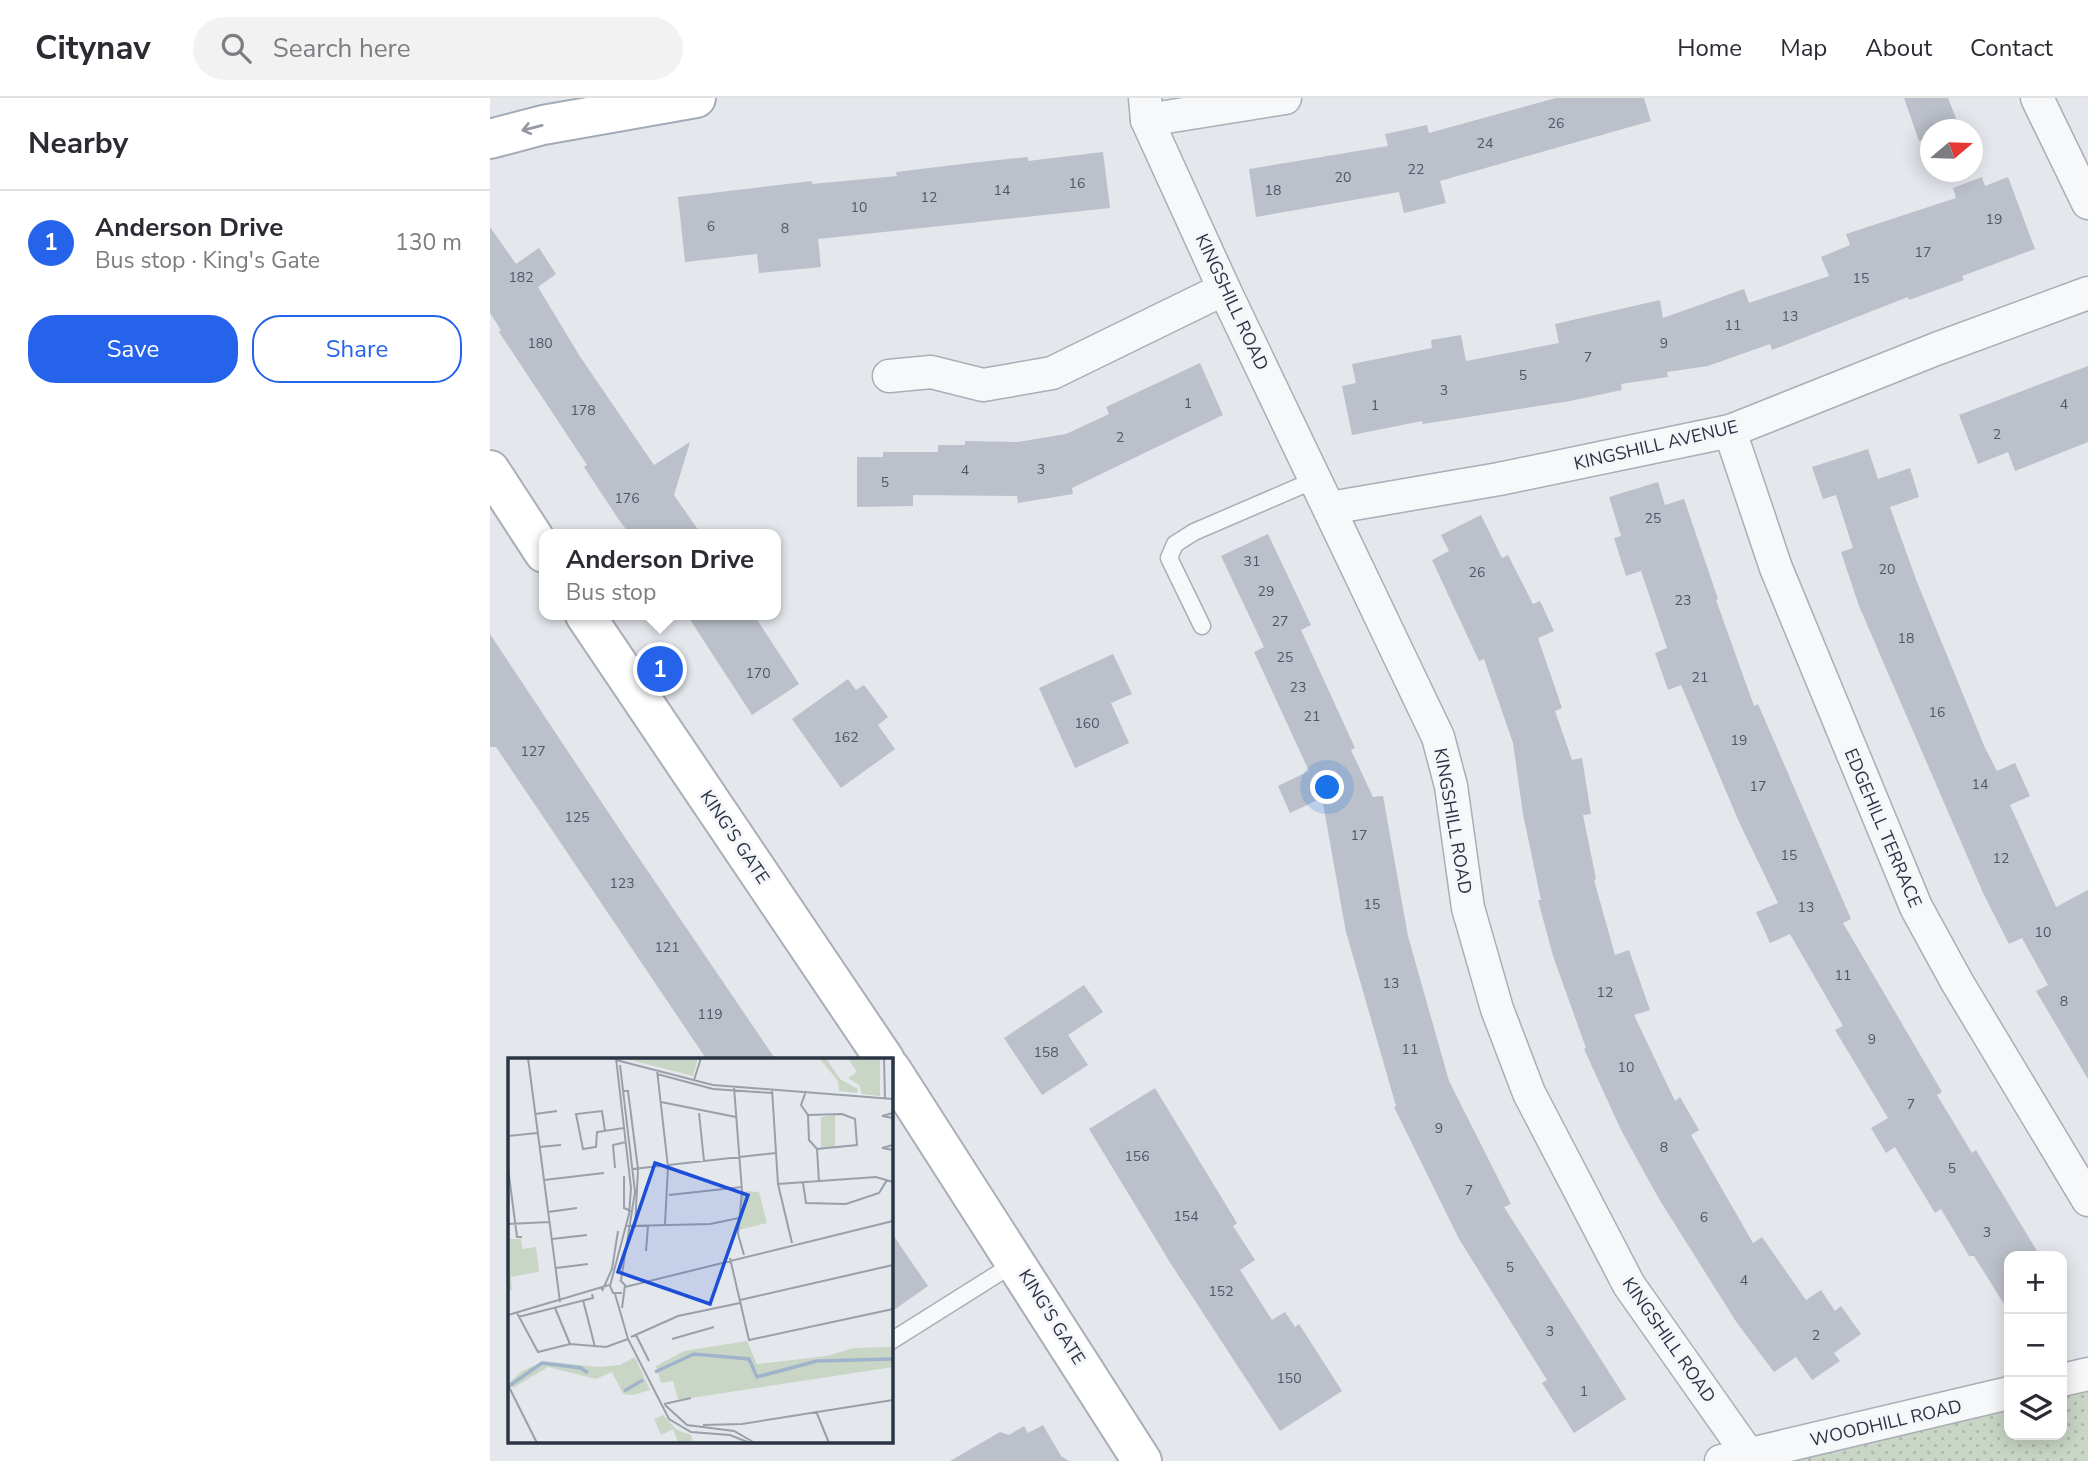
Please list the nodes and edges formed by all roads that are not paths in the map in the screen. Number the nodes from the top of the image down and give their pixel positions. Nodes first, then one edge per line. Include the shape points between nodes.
1 (696, 98) edge
2 (1285, 98) edge
3 (2037, 98) edge
4 (1146, 109) edge
5 (490, 139) edge
6 (2088, 203) edge
7 (1224, 289) junction
8 (2088, 293) edge
9 (889, 376) dead end
10 (1730, 431) junction
11 (490, 470) edge
12 (1317, 479) junction
13 (1330, 508) junction
14 (539, 545) edge
15 (588, 620) edge
16 (1202, 626) dead end
17 (884, 1058) edge
18 (892, 1071) edge
19 (2088, 1200) edge
20 (1017, 1262) junction
21 (892, 1340) edge
22 (2088, 1374) edge
23 (2067, 1379) edge
24 (2004, 1394) edge
25 (1735, 1458) edge
26 (1142, 1461) edge

1 -> 5 street
2 - 4 street
3 - 6 street
4 - 7 street, KINGSHILL ROAD
7 - 9 street via 1052,373 983,386 931,372
7 - 12 street, KINGSHILL ROAD
8 - 10 street, KINGSHILL AVENUE
10 - 13 street, KINGSHILL AVENUE
10 - 19 street, EDGEHILL TERRACE via 1776,568 1916,907
11 - 14 street
12 - 13 street, KINGSHILL ROAD
12 - 16 lane via 1175,544 1169,558
13 - 25 street, KINGSHILL ROAD via 1438,737 1451,786 1468,908 1497,1009 1529,1093 1629,1284
15 - 17 street, KING'S GATE
18 - 20 street, KING'S GATE
20 - 21 lane
20 - 26 street, KING'S GATE
22 - 23 street
24 - 25 street, WOODHILL ROAD

